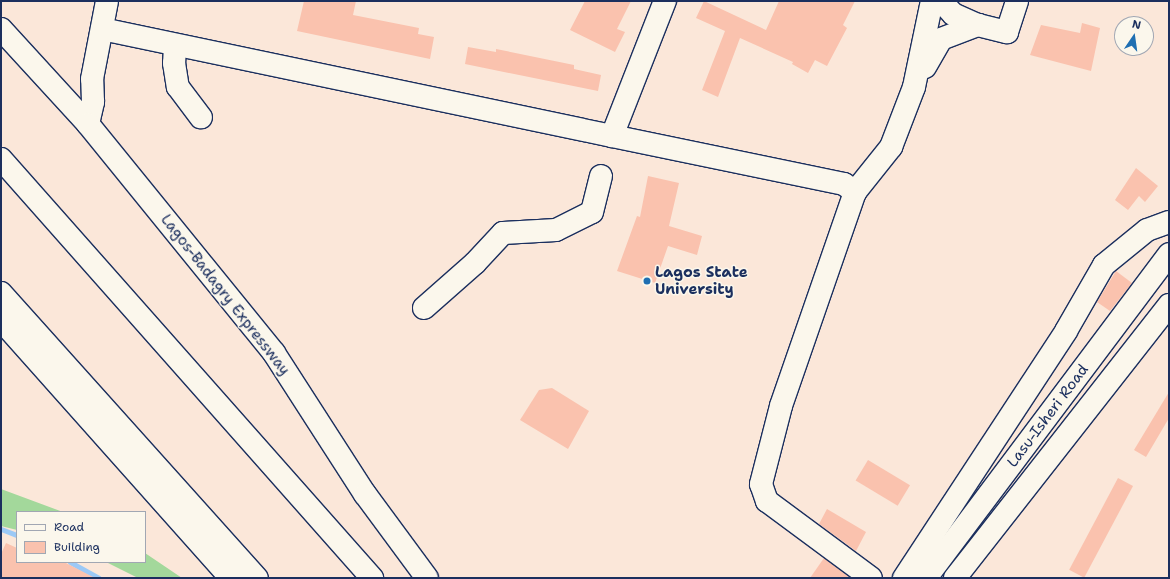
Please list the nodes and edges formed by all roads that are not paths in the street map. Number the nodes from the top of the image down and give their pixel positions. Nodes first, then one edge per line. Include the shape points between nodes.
1 (107, 1) edge
2 (665, 1) edge
3 (932, 1) edge
4 (941, 1) edge
5 (1017, 1) edge
6 (978, 25) junction
7 (1, 29) edge
8 (102, 29) junction
9 (174, 46) junction
10 (914, 87) junction
11 (202, 117) dead end
12 (88, 124) junction
13 (612, 136) junction
14 (1, 159) edge
15 (601, 176) dead end
16 (855, 192) junction
17 (1169, 222) edge
18 (1169, 254) edge
19 (1151, 278) junction
20 (1169, 292) edge
21 (1, 293) edge
22 (1169, 305) edge
23 (424, 308) dead end
24 (1, 320) edge
25 (231, 578) edge
26 (257, 578) edge
27 (372, 578) edge
28 (427, 578) edge
29 (871, 578) edge
30 (904, 578) edge
31 (926, 578) edge
32 (955, 578) edge

1 - 8 main road
2 - 13 main road
3 - 10 main road
4 - 6 main road via 953,14
5 - 6 main road via 1007,32
6 - 10 main road via 941,39
7 - 12 main road, Lagos-Badagry Expressway
8 - 9 main road
8 - 12 main road via 92,79 93,102
9 - 11 main road via 178,87
9 - 13 main road
10 - 16 main road via 891,147
12 - 28 main road, Lagos-Badagry Expressway via 274,353 365,494
13 - 16 main road via 844,184
14 - 27 main road
15 - 23 main road via 592,212 556,230 503,232 476,263
16 - 29 main road via 781,406 761,484 767,501
17 - 30 main road via 1147,230 1104,265 1066,331
18 - 19 main road, Lasu-Isheri Road
19 - 20 main road
19 - 31 main road, Lasu-Isheri Road
21 - 26 main road
22 - 32 main road, Lasu-Isheri Road
24 - 25 main road

